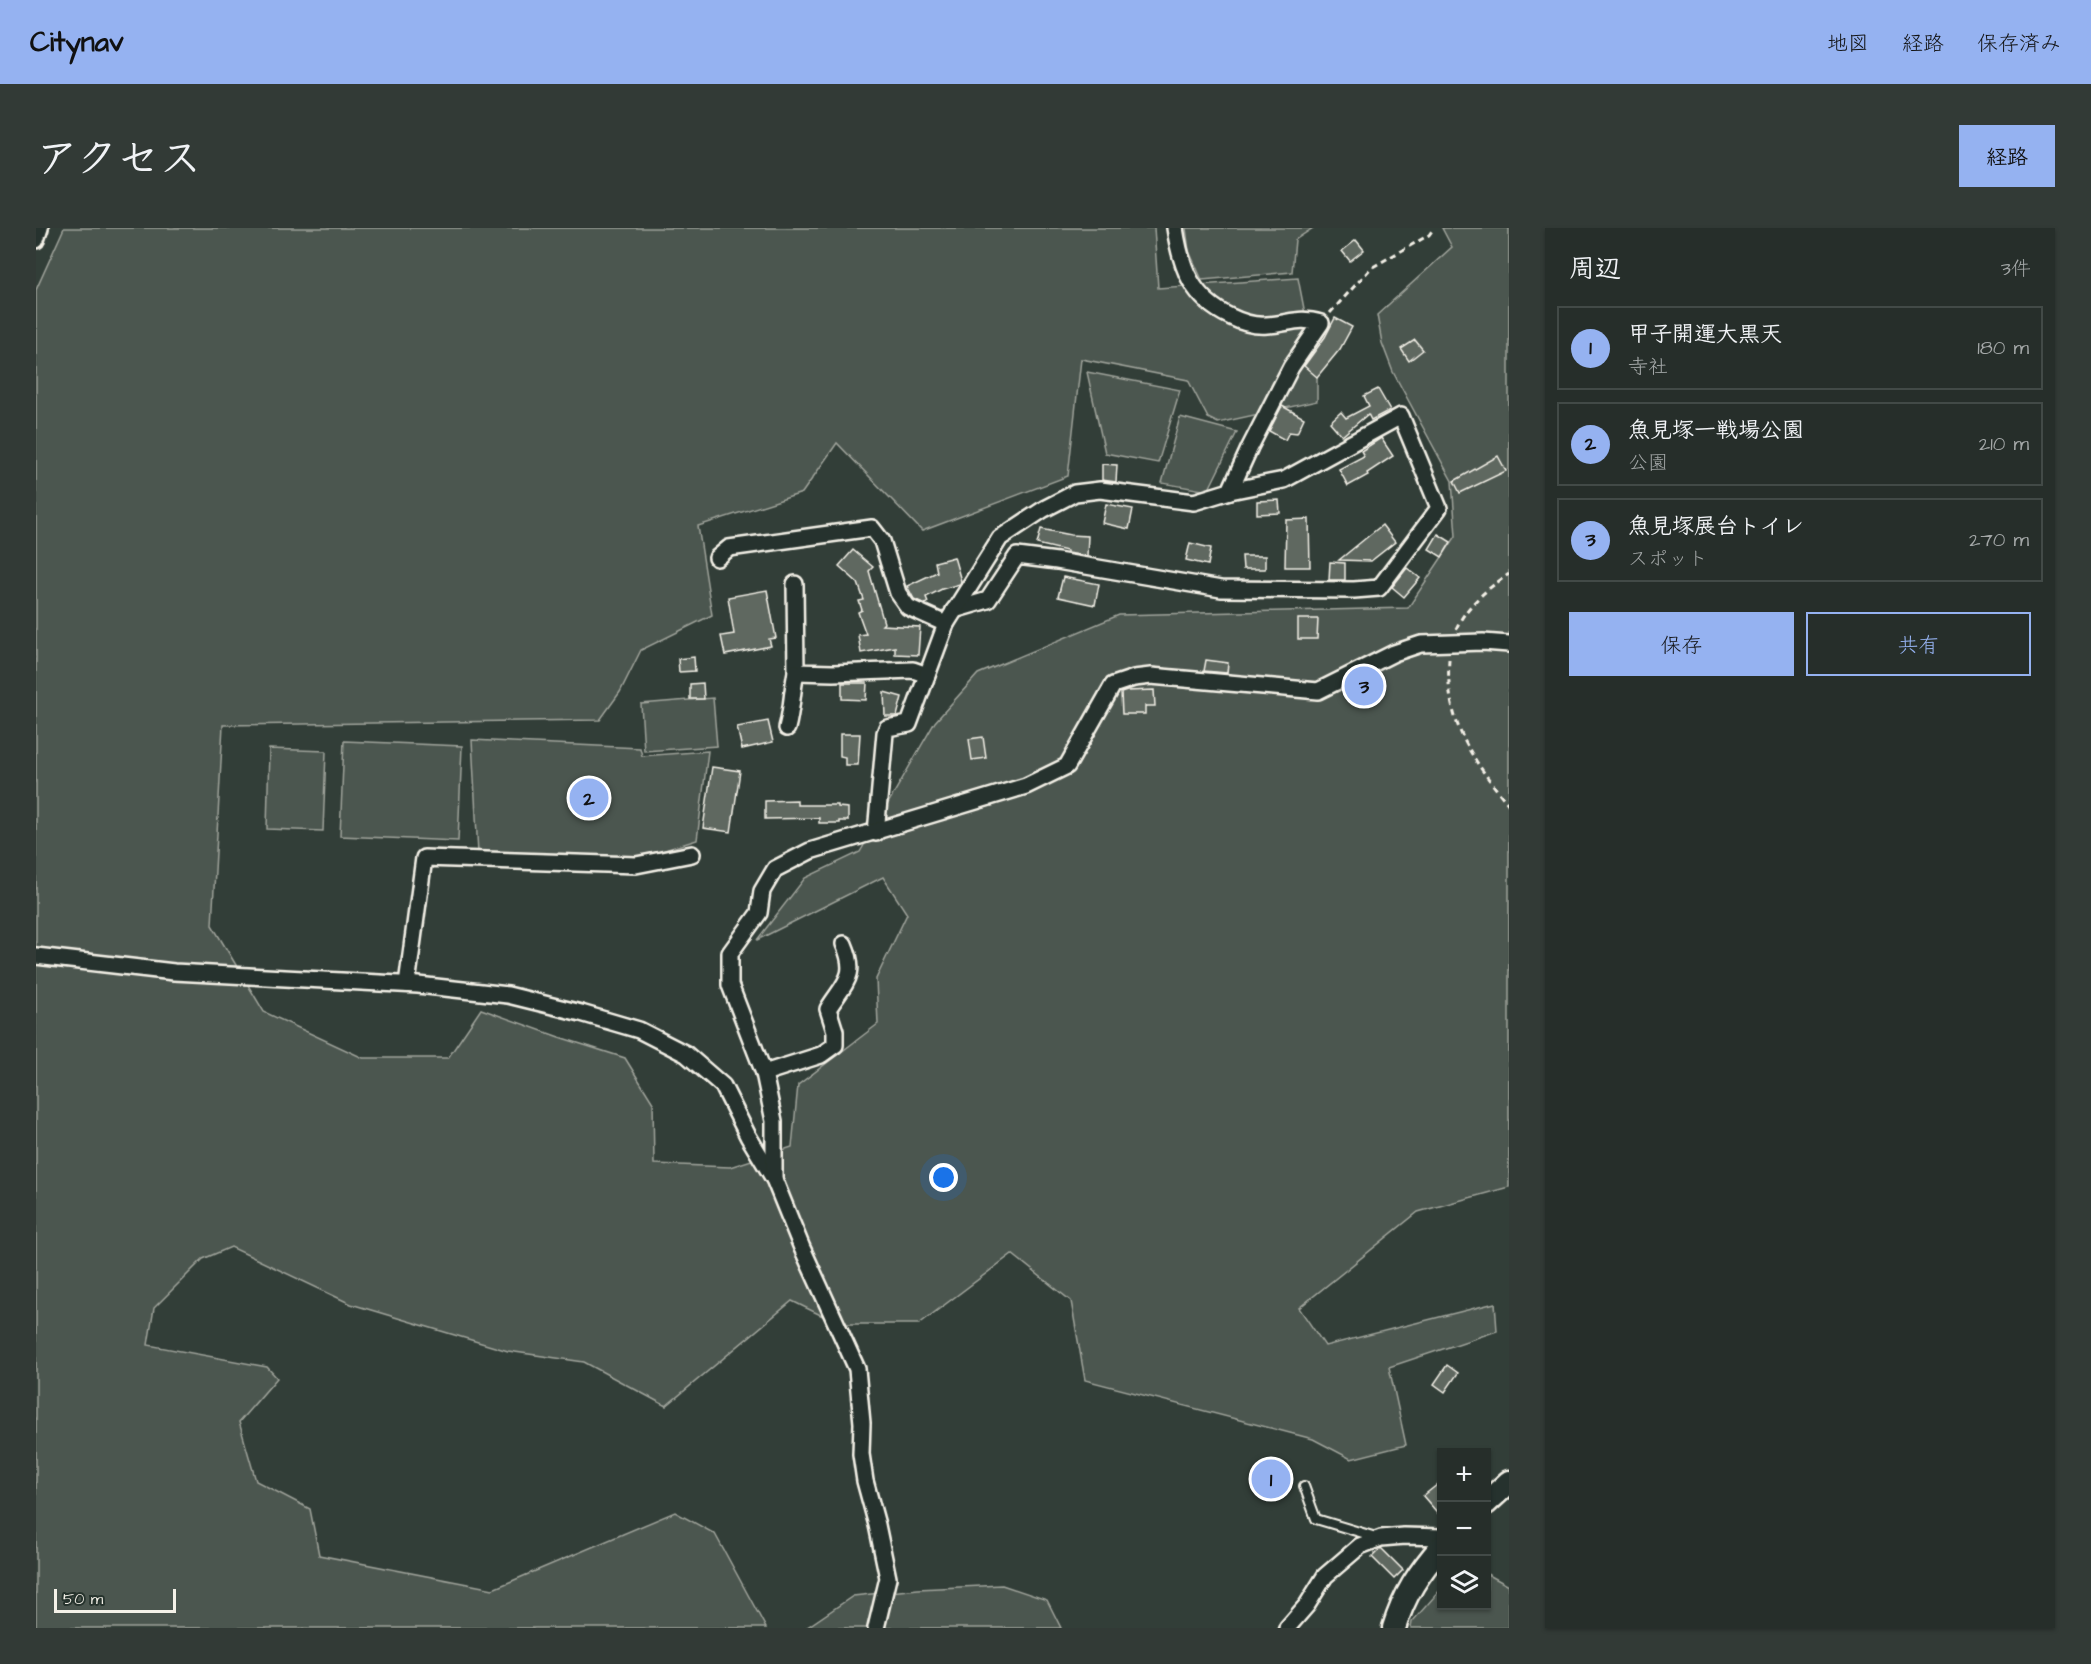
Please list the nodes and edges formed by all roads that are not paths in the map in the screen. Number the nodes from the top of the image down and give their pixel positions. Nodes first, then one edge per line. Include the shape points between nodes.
1 (40, 228) edge
2 (1175, 228) edge
3 (36, 240) edge
4 (1230, 490) junction
5 (717, 558) dead end
6 (795, 584) dead end
7 (950, 617) junction
8 (1509, 644) edge
9 (796, 672) junction
10 (927, 675) junction
11 (786, 728) dead end
12 (876, 833) junction
13 (692, 854) dead end
14 (844, 944) dead end
15 (36, 956) edge
16 (407, 984) junction
17 (764, 1073) junction
18 (774, 1179) junction
19 (1509, 1482) edge
20 (1304, 1486) dead end
21 (1487, 1502) edge
22 (1437, 1537) edge
23 (1381, 1538) junction
24 (1437, 1552) edge
25 (876, 1628) edge
26 (1287, 1628) edge
27 (1394, 1628) edge

1 - 3 street
2 - 4 street via 1185,269 1195,290 1215,310 1265,326 1306,319 1321,323 1291,367
4 - 7 street via 1194,502 1100,490 1076,493 1000,538
4 - 7 street via 1284,480 1401,416 1439,508 1380,588 1221,589 1017,556 988,600
5 - 7 street via 729,548 872,528 882,541 898,593 908,607
6 - 9 street
7 - 10 street
8 - 12 street via 1421,644 1394,653 1318,691 1151,676 1134,678 1113,685 1067,766 1026,786
9 - 10 street via 913,670
9 - 11 street
10 - 12 street via 909,724 887,728 885,732
12 - 17 street via 810,852 775,869 762,891 759,913 730,953 730,984
13 - 16 street via 636,865 424,858
14 - 17 street via 851,959 851,973 828,1009 835,1045 821,1055
15 - 16 street via 174,972
16 - 18 street via 508,995 581,1012 639,1030 686,1054 723,1086
17 - 18 street via 774,1121
18 - 25 street via 858,1369 861,1454 888,1578
19 - 21 main road
20 - 23 lane via 1316,1519
22 - 23 street
23 - 26 street via 1360,1546 1325,1576
24 - 27 main road via 1410,1587

